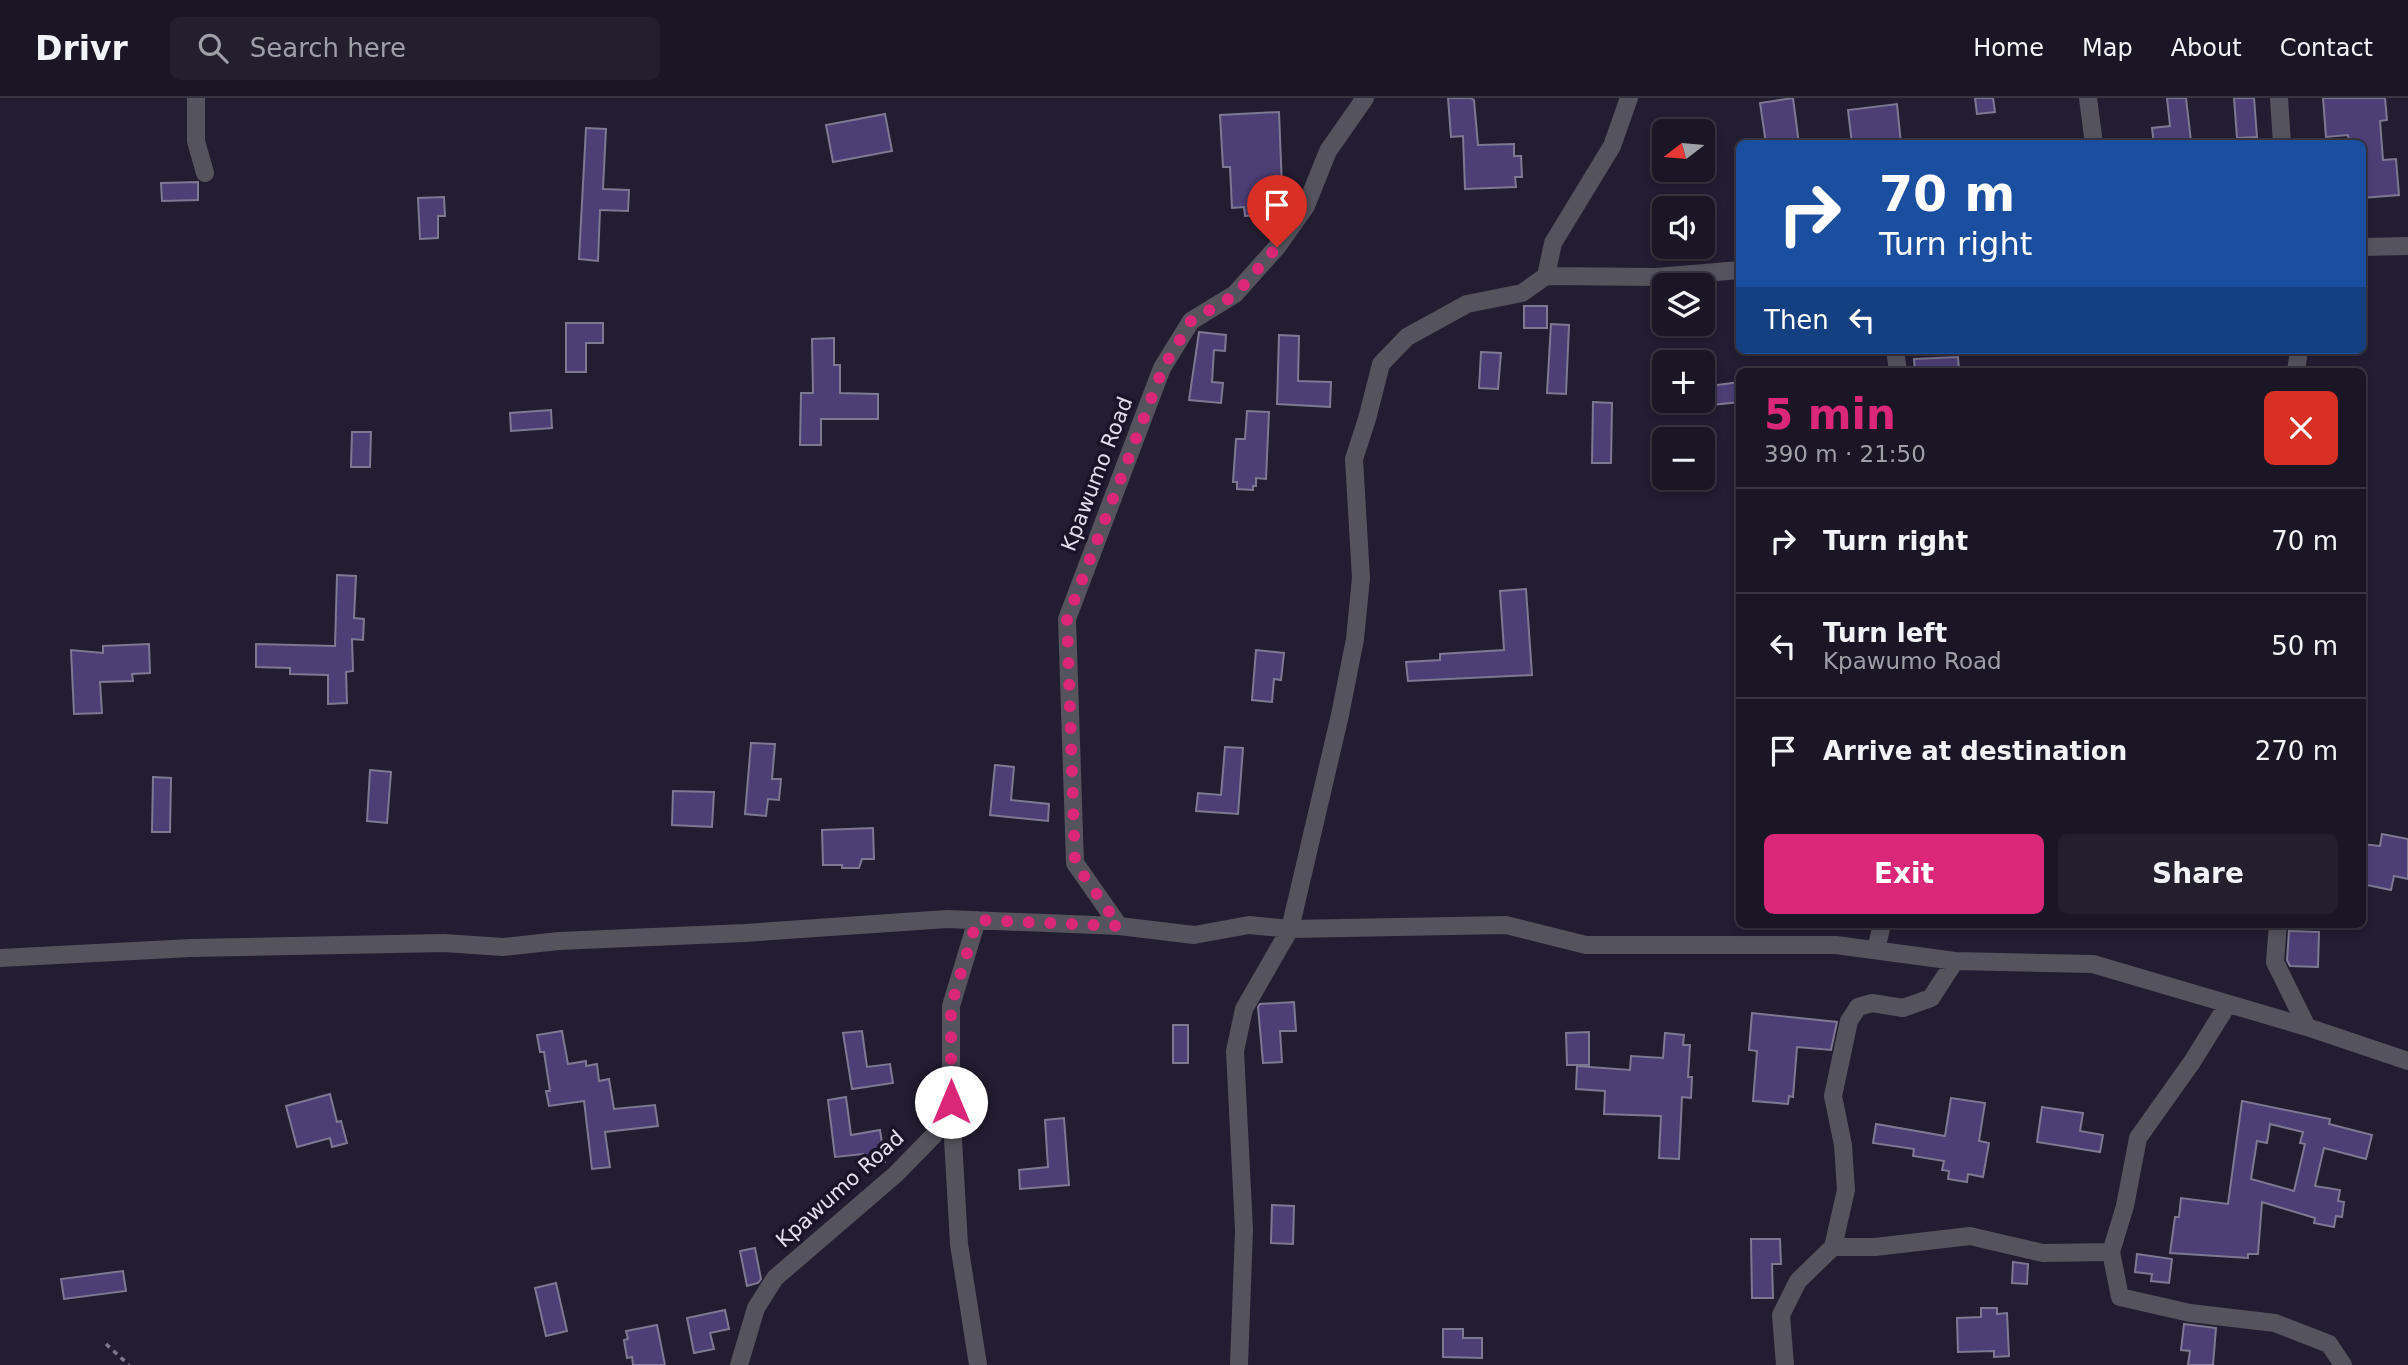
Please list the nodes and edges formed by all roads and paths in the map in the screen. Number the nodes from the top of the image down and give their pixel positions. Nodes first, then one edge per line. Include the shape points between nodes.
1 (196, 98) edge
2 (1366, 98) edge
3 (1629, 98) edge
4 (2088, 98) edge
5 (2279, 98) edge
6 (2093, 140) edge
7 (2282, 140) edge
8 (205, 173) dead end
9 (2408, 246) edge
10 (2366, 247) edge
11 (1736, 270) edge
12 (1546, 276) junction
13 (977, 920) junction
14 (1119, 926) junction
15 (1881, 928) edge
16 (2278, 928) edge
17 (1290, 929) junction
18 (1876, 950) junction
19 (0, 958) edge
20 (1955, 961) junction
21 (2228, 1004) junction
22 (2306, 1027) junction
23 (2408, 1061) edge
24 (951, 1102) junction
25 (1833, 1247) junction
26 (2111, 1252) junction
27 (106, 1344) dead end
28 (130, 1365) edge
29 (739, 1365) edge
30 (978, 1365) edge
31 (1238, 1365) edge
32 (1785, 1365) edge
33 (2343, 1365) edge

1 - 8 street via 196,141
2 - 14 street, Kpawumo Road via 1328,151 1306,206 1277,247 1235,295 1191,321 1163,368 1067,619 1075,863
3 - 12 street via 1612,146 1553,243
4 - 6 street
5 - 7 street
9 - 10 street
11 - 12 street
12 - 17 street via 1522,293 1467,304 1407,337 1381,364 1354,459 1361,578 1355,639
13 - 14 street
13 - 19 street via 503,947 444,943 191,948
13 - 24 street, Kpawumo Road via 951,1006
14 - 17 street via 1194,935 1249,925
15 - 18 street
16 - 22 street via 2274,962
17 - 18 street via 1506,926 1586,945 1836,945
17 - 31 street via 1244,1009 1236,1051 1244,1230
18 - 20 street
20 - 21 street via 2093,964
20 - 25 street via 1931,998 1903,1008 1871,1003 1858,1007 1849,1021 1833,1096 1846,1190
21 - 22 street
21 - 26 street via 2138,1138
22 - 23 street
24 - 29 street, Kpawumo Road via 934,1135 896,1174 775,1278 756,1308
24 - 30 street via 959,1244
25 - 26 street via 1970,1237 2043,1253
25 - 32 street via 1798,1281 1781,1315
26 - 33 street via 2120,1297 2190,1313 2275,1324 2329,1344
27 - 28 path

